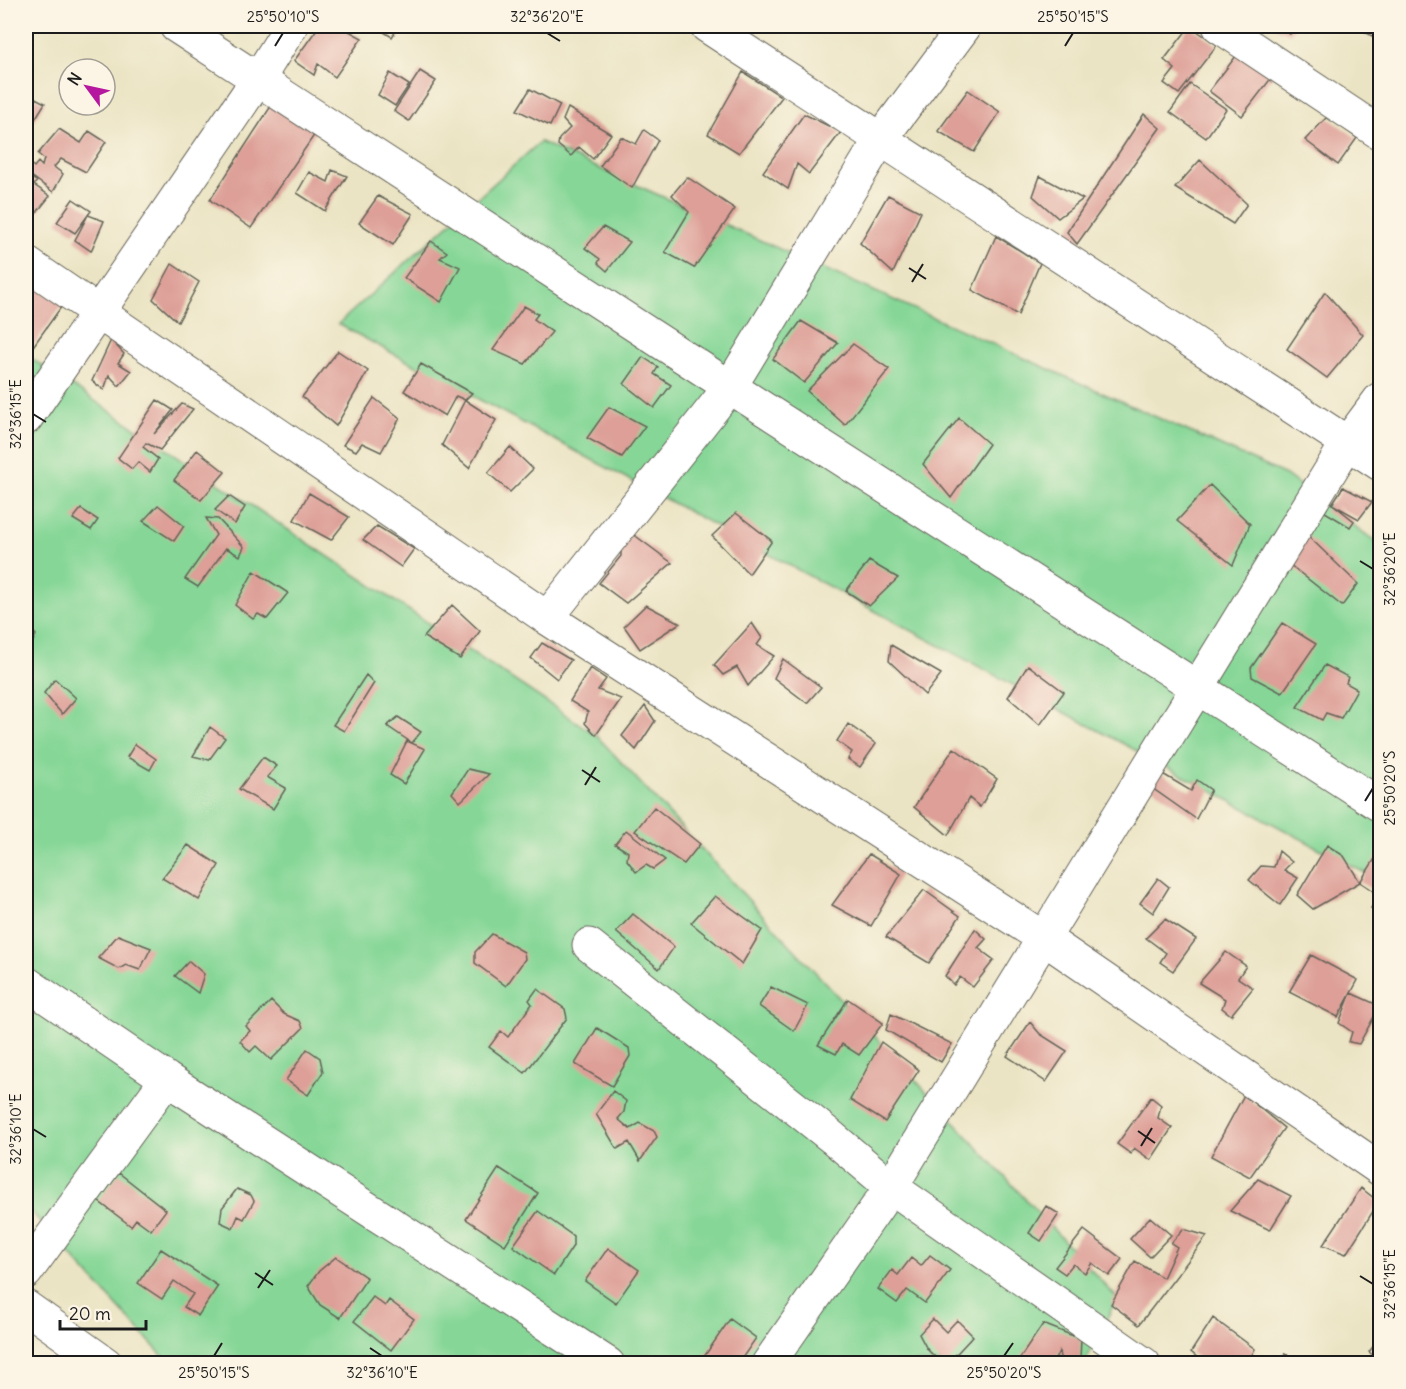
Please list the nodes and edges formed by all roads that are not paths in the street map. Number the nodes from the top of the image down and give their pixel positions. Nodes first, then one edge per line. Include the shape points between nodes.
1 (176, 26) edge
2 (291, 26) edge
3 (707, 26) edge
4 (964, 26) edge
5 (1219, 26) edge
6 (258, 79) junction
7 (1380, 133) edge
8 (880, 140) junction
9 (26, 263) edge
10 (100, 312) junction
11 (730, 387) junction
12 (1380, 399) edge
13 (26, 418) edge
14 (1348, 442) junction
15 (1380, 464) edge
16 (547, 618) junction
17 (1198, 688) junction
18 (1380, 805) edge
19 (1045, 939) junction
20 (590, 945) dead end
21 (26, 983) edge
22 (167, 1079) junction
23 (1380, 1169) edge
24 (891, 1187) junction
25 (26, 1272) edge
26 (26, 1307) edge
27 (106, 1364) edge
28 (608, 1364) edge
29 (768, 1364) edge
30 (1144, 1364) edge

1 - 6 street
2 - 6 street
3 - 8 street
4 - 8 street
5 - 7 street
6 - 10 street
6 - 11 street
8 - 11 street
8 - 14 street
9 - 10 street
10 - 13 street
10 - 16 street
11 - 16 street
11 - 17 street
12 - 14 street
14 - 15 street
14 - 17 street
16 - 19 street
17 - 18 street
17 - 19 street
19 - 23 street
19 - 24 street
20 - 24 street
21 - 22 street
22 - 25 street
22 - 28 street
24 - 29 street
24 - 30 street
26 - 27 street

